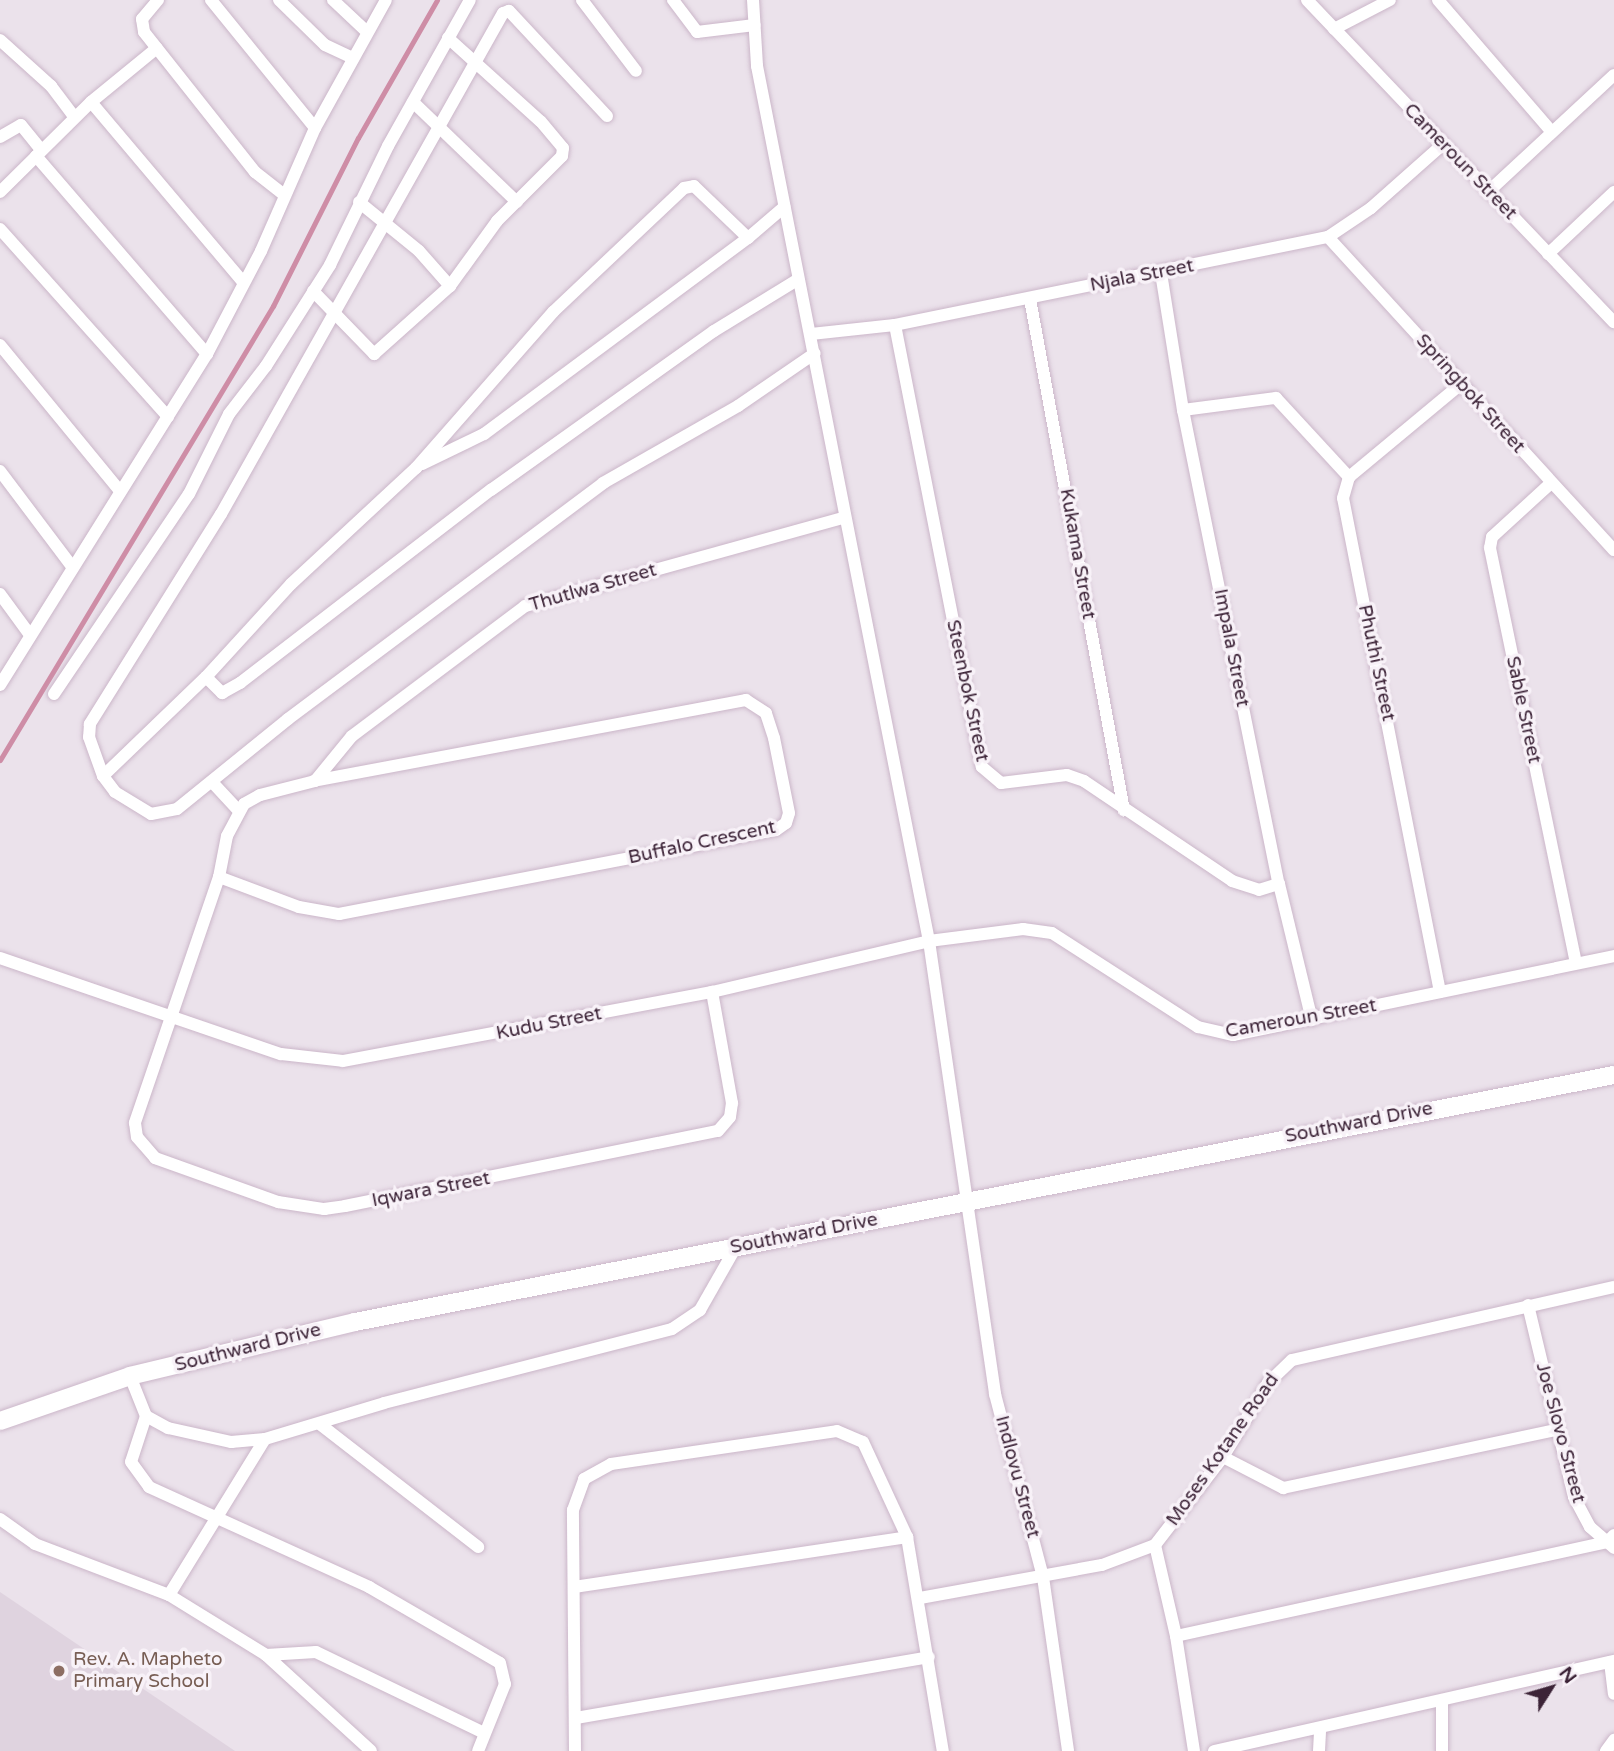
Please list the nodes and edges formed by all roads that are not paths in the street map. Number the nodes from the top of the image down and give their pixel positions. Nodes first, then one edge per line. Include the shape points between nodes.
1 (158, 0) edge
2 (211, 0) edge
3 (279, 0) edge
4 (333, 0) edge
5 (470, 0) edge
6 (582, 0) edge
7 (673, 0) edge
8 (753, 0) edge
9 (1307, 0) edge
10 (1390, 0) edge
11 (1438, 0) edge
12 (384, 1) edge
13 (755, 25) junction
14 (1334, 29) junction
15 (368, 32) junction
16 (448, 38) junction
17 (0, 40) edge
18 (156, 48) junction
19 (353, 58) junction
20 (473, 60) junction
21 (636, 71) dead end
22 (1614, 75) edge
23 (91, 102) junction
24 (413, 102) junction
25 (607, 116) dead end
26 (74, 117) junction
27 (315, 128) junction
28 (439, 128) junction
29 (1552, 132) junction
30 (0, 137) edge
31 (1442, 145) junction
32 (39, 153) junction
33 (0, 192) edge
34 (1488, 192) junction
35 (1614, 192) edge
36 (283, 194) junction
37 (359, 202) junction
38 (517, 202) junction
39 (784, 207) junction
40 (387, 223) junction
41 (0, 229) edge
42 (1328, 237) junction
43 (748, 238) junction
44 (1548, 254) junction
45 (1161, 273) junction
46 (797, 280) junction
47 (243, 282) junction
48 (450, 286) junction
49 (313, 291) junction
50 (1030, 299) junction
51 (336, 315) junction
52 (1613, 319) edge
53 (895, 325) junction
54 (811, 334) junction
55 (0, 345) edge
56 (815, 353) junction
57 (207, 354) junction
58 (1461, 384) junction
59 (1183, 410) junction
60 (168, 417) junction
61 (416, 468) junction
62 (0, 471) edge
63 (1349, 477) junction
64 (1551, 483) junction
65 (120, 491) junction
66 (845, 517) junction
67 (1614, 550) edge
68 (73, 568) junction
69 (0, 594) edge
70 (30, 635) junction
71 (206, 677) junction
72 (0, 685) edge
73 (54, 694) dead end
74 (103, 776) junction
75 (315, 781) junction
76 (212, 782) junction
77 (238, 810) junction
78 (1124, 810) junction
79 (219, 877) junction
80 (1279, 884) junction
81 (929, 941) junction
82 (1614, 956) edge
83 (0, 958) edge
84 (1576, 963) junction
85 (712, 992) junction
86 (1440, 992) junction
87 (169, 1017) junction
88 (1312, 1020) junction
89 (1614, 1075) edge
90 (966, 1203) junction
91 (736, 1247) junction
92 (1614, 1286) edge
93 (1528, 1305) junction
94 (130, 1376) junction
95 (146, 1416) junction
96 (0, 1421) edge
97 (321, 1425) junction
98 (1555, 1430) junction
99 (265, 1439) junction
100 (1223, 1457) junction
101 (0, 1519) edge
102 (216, 1520) junction
103 (907, 1537) junction
104 (1612, 1542) edge
105 (1155, 1545) junction
106 (478, 1547) dead end
107 (1043, 1577) junction
108 (574, 1587) junction
109 (169, 1595) junction
110 (920, 1598) junction
111 (1176, 1636) junction
112 (267, 1655) junction
113 (929, 1657) junction
114 (1612, 1661) edge
115 (1614, 1694) edge
116 (1442, 1702) junction
117 (576, 1718) junction
118 (1320, 1730) junction
119 (482, 1732) junction
120 (1614, 1740) edge
121 (371, 1751) edge
122 (478, 1751) edge
123 (575, 1751) edge
124 (943, 1751) edge
125 (1068, 1751) edge
126 (1194, 1751) edge
127 (1214, 1751) edge
128 (1319, 1751) edge
129 (1442, 1751) edge
130 (1606, 1751) edge

1 - 18 street via 141,22
2 - 27 street
3 - 19 street via 325,45
4 - 15 street
5 - 16 street
6 - 21 street
7 - 13 street via 698,32
8 - 13 street, Indlovu Street
9 - 14 street, Cameroun Street
10 - 14 street
11 - 29 street
12 - 15 street
13 - 39 street, Indlovu Street via 757,66
14 - 31 street, Cameroun Street
15 - 19 street
16 - 20 street
16 - 24 street
17 - 26 street via 51,86
18 - 23 street
18 - 36 street via 255,172
19 - 27 street
20 - 25 street via 503,13 509,11
20 - 28 street
20 - 38 street via 540,121 562,148 554,166
22 - 29 street
23 - 26 street
23 - 47 street
24 - 28 street
24 - 37 street
26 - 32 street
27 - 36 street
28 - 38 street
28 - 40 street
29 - 34 street
30 - 32 street via 20,125
31 - 34 street, Cameroun Street
31 - 42 street, Njala Street via 1371,208
32 - 33 street
32 - 57 street
34 - 44 street, Cameroun Street
35 - 44 street
36 - 47 street
37 - 40 street
37 - 49 street
38 - 48 street via 490,229
39 - 43 street
39 - 46 street, Indlovu Street
40 - 48 street
40 - 51 street
41 - 60 street
42 - 45 street, Njala Street
42 - 58 street, Springbok Street
43 - 61 street via 484,434
43 - 61 street via 698,189 686,186 516,350
44 - 52 street, Cameroun Street
45 - 50 street, Njala Street
45 - 59 street, Impala Street
46 - 54 street, Indlovu Street
46 - 71 street via 714,331 492,490 240,683 222,693
47 - 57 street
48 - 51 street via 374,354
49 - 51 street
49 - 73 street via 229,414 189,494
50 - 53 street, Njala Street
50 - 78 street, Kukama Street
51 - 74 street via 221,514 90,724 89,737
53 - 54 street, Njala Street
53 - 78 street, Steenbok Street via 982,767 1001,783 1067,775 1084,781
54 - 56 street, Indlovu Street
55 - 65 street
56 - 66 street, Indlovu Street
56 - 76 street via 738,406 603,483 288,719
57 - 60 street
58 - 63 street
58 - 64 street, Springbok Street
59 - 63 street via 1276,398
59 - 80 street, Impala Street
60 - 65 street
61 - 71 street via 291,584
62 - 68 street
63 - 86 street, Phuthi Street via 1343,498
64 - 67 street, Springbok Street
64 - 84 street, Sable Street via 1490,542
65 - 68 street
66 - 75 street, Thutlwa Street via 525,606 352,736
66 - 81 street, Indlovu Street
68 - 70 street
69 - 70 street
70 - 72 street
71 - 74 street
74 - 76 street via 116,792 160,815 177,809
75 - 77 street, Buffalo Crescent via 260,795
75 - 79 street, Buffalo Crescent via 746,700 766,713 789,820 769,831 339,915 299,907
76 - 77 street
77 - 79 street
78 - 80 street, Steenbok Street via 1232,881 1259,890
79 - 87 street
80 - 88 street, Impala Street
81 - 85 street, Kudu Street
81 - 88 street, Cameroun Street via 1041,929 1213,1033 1233,1035
81 - 90 street, Indlovu Street
82 - 84 street, Cameroun Street
83 - 87 street, Kudu Street
84 - 86 street, Cameroun Street
85 - 87 street, Kudu Street via 344,1061 281,1054
85 - 87 street, Iqwara Street via 732,1103 730,1117 718,1131 324,1209 278,1202 171,1165 144,1149 137,1137 137,1110
86 - 88 street, Cameroun Street
89 - 90 main road, Southward Drive via 1186,1155
90 - 91 main road, Southward Drive
90 - 107 street, Indlovu Street via 995,1394
91 - 94 main road, Southward Drive via 355,1322
91 - 97 street via 700,1310 672,1329 384,1403
92 - 93 street, Moses Kotane Road
93 - 98 street, Joe Slovo Street
93 - 100 street, Moses Kotane Road via 1292,1360 1268,1383
94 - 95 street
94 - 96 main road, Southward Drive
95 - 99 street via 189,1435 231,1442
95 - 102 street via 132,1450 134,1471 158,1492
97 - 99 street
97 - 106 street
98 - 100 street via 1283,1488
98 - 104 street, Joe Slovo Street via 1581,1512
99 - 102 street
100 - 105 street, Moses Kotane Road
101 - 109 street via 35,1544
102 - 109 street
102 - 119 street via 369,1587 500,1663 505,1684
103 - 108 street
103 - 108 street via 863,1442 850,1433 818,1433 598,1468 584,1479 573,1510
103 - 110 street
104 - 111 street
105 - 107 street, Moses Kotane Road via 1114,1563
105 - 111 street
107 - 110 street, Moses Kotane Road
107 - 125 street, Indlovu Street
108 - 117 street
109 - 112 street
110 - 113 street
111 - 126 street
112 - 119 street via 316,1652
112 - 121 street
113 - 117 street
113 - 124 street
114 - 115 street
114 - 116 street
116 - 118 street
116 - 129 street
117 - 123 street
118 - 127 street
118 - 128 street
119 - 122 street
120 - 130 street

